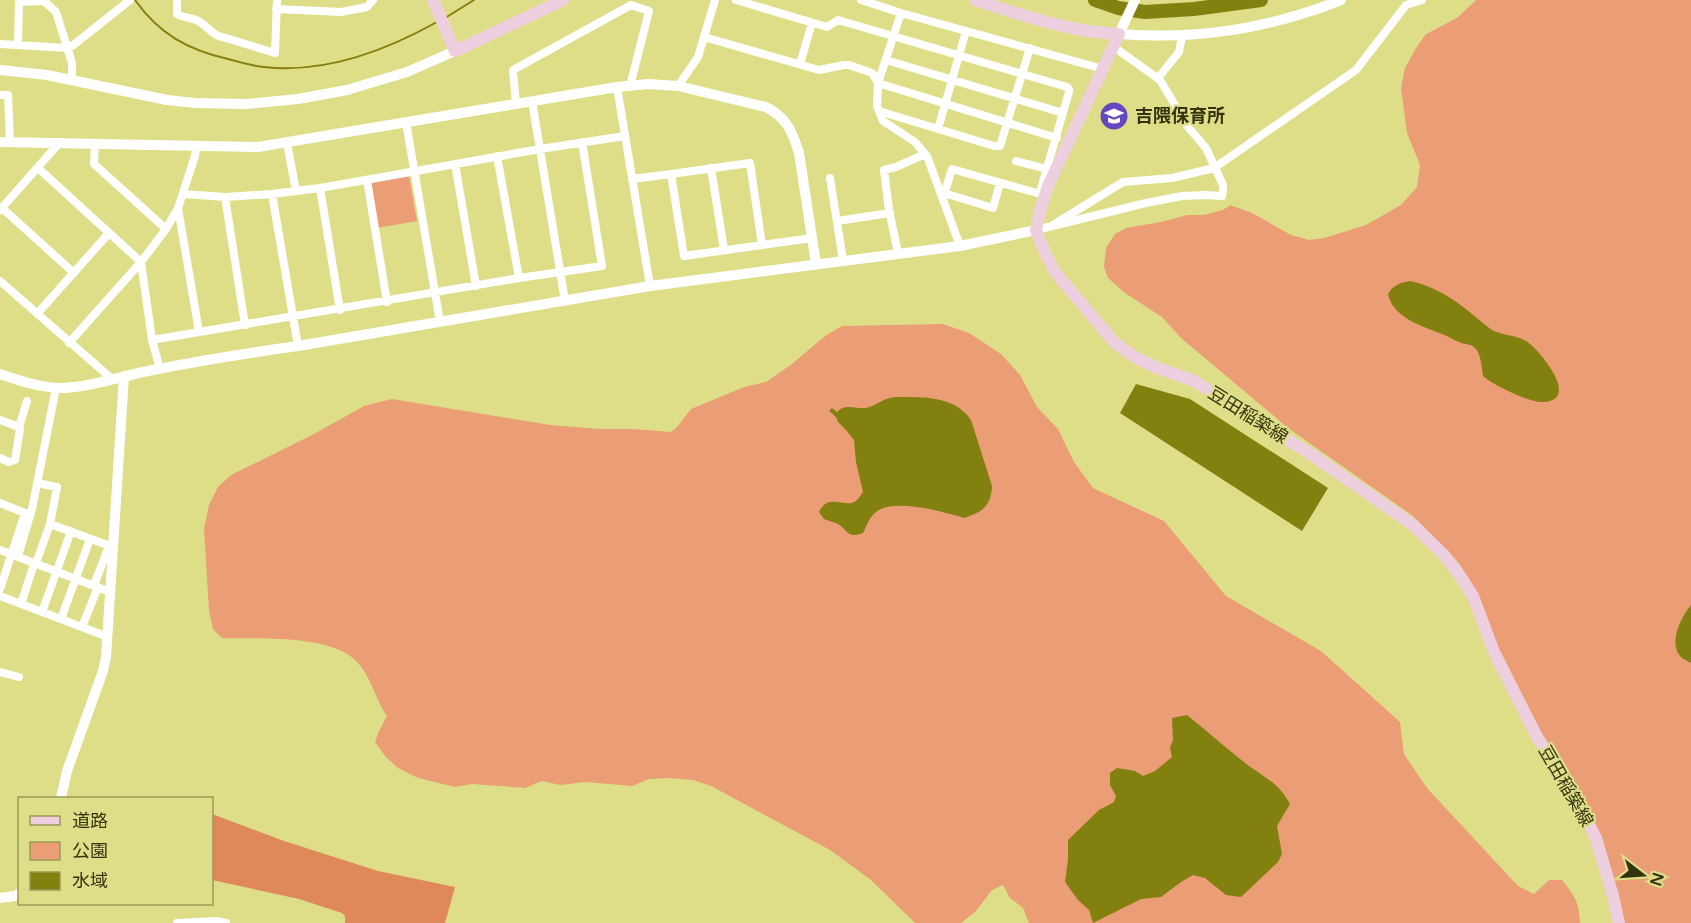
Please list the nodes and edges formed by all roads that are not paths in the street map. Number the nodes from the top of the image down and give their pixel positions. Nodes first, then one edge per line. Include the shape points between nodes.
1 (43, 0) edge
2 (130, 0) edge
3 (177, 0) edge
4 (373, 0) edge
5 (433, 0) edge
6 (563, 0) edge
7 (715, 0) edge
8 (736, 0) edge
9 (861, 0) edge
10 (975, 0) edge
11 (1341, 0) edge
12 (1422, 0) edge
13 (1133, 2) edge
14 (277, 4) edge
15 (901, 13) junction
16 (812, 23) junction
17 (1122, 28) junction
18 (966, 31) junction
19 (1182, 36) junction
20 (704, 37) junction
21 (894, 37) junction
22 (0, 44) edge
23 (18, 45) junction
24 (1114, 47) junction
25 (67, 48) junction
26 (1030, 48) junction
27 (455, 51) junction
28 (959, 56) junction
29 (886, 60) junction
30 (800, 64) junction
31 (1103, 69) junction
32 (0, 70) edge
33 (1022, 74) junction
34 (1158, 78) junction
35 (72, 80) junction
36 (951, 80) junction
37 (878, 83) junction
38 (630, 86) junction
39 (678, 86) junction
40 (617, 87) junction
41 (0, 95) edge
42 (1014, 98) junction
43 (532, 101) junction
44 (516, 104) junction
45 (944, 105) junction
46 (879, 111) junction
47 (1064, 113) junction
48 (406, 122) junction
49 (1007, 123) junction
50 (938, 129) junction
51 (625, 136) junction
52 (1057, 138) junction
53 (60, 142) junction
54 (582, 142) junction
55 (3, 143) edge
56 (95, 143) junction
57 (287, 143) junction
58 (196, 147) junction
59 (540, 149) junction
60 (925, 154) junction
61 (497, 156) junction
62 (1016, 160) dead end
63 (455, 164) junction
64 (38, 168) junction
65 (711, 168) junction
66 (1214, 168) junction
67 (1047, 170) junction
68 (414, 171) junction
69 (671, 174) junction
70 (830, 178) dead end
71 (632, 179) junction
72 (367, 180) junction
73 (1000, 183) junction
74 (320, 188) junction
75 (296, 191) junction
76 (183, 194) junction
77 (272, 194) junction
78 (1042, 194) junction
79 (944, 196) junction
80 (225, 197) junction
81 (178, 208) junction
82 (1, 209) edge
83 (890, 213) junction
84 (837, 220) junction
85 (1053, 225) junction
86 (166, 229) junction
87 (1036, 230) junction
88 (109, 233) junction
89 (812, 238) junction
90 (762, 245) junction
91 (960, 246) junction
92 (724, 250) junction
93 (898, 254) junction
94 (843, 260) junction
95 (141, 262) junction
96 (816, 264) junction
97 (74, 273) junction
98 (560, 273) junction
99 (519, 278) junction
100 (0, 281) edge
101 (476, 286) junction
102 (650, 286) junction
103 (434, 293) junction
104 (565, 301) junction
105 (387, 302) junction
106 (340, 310) junction
107 (37, 314) junction
108 (293, 317) junction
109 (440, 322) junction
110 (245, 325) junction
111 (199, 332) junction
112 (152, 340) junction
113 (69, 343) junction
114 (298, 346) junction
115 (160, 369) junction
116 (0, 374) edge
117 (124, 376) junction
118 (112, 379) junction
119 (56, 388) junction
120 (27, 401) dead end
121 (0, 420) edge
122 (19, 427) junction
123 (0, 458) edge
124 (37, 483) junction
125 (0, 503) edge
126 (50, 524) junction
127 (70, 531) junction
128 (90, 539) junction
129 (111, 547) junction
130 (0, 550) edge
131 (15, 555) junction
132 (36, 563) junction
133 (56, 571) junction
134 (75, 578) junction
135 (96, 586) junction
136 (0, 589) edge
137 (110, 592) junction
138 (0, 596) edge
139 (21, 604) junction
140 (42, 612) junction
141 (61, 619) junction
142 (82, 627) junction
143 (108, 637) junction
144 (0, 672) edge
145 (20, 676) dead end
146 (61, 797) edge
147 (18, 894) edge
148 (0, 898) edge
149 (177, 923) edge
150 (226, 923) edge
151 (1619, 923) edge

1 - 23 street via 18,2
1 - 25 street via 56,12
2 - 25 street
3 - 14 street via 180,17 195,19 220,37 275,53
4 - 14 street via 367,7 341,12
5 - 27 main road
6 - 27 main road
7 - 20 street
8 - 16 street
9 - 15 street
10 - 17 main road via 1055,25 1100,33
11 - 19 street via 1277,22
12 - 66 street via 1406,5 1356,70
13 - 17 street
15 - 18 street
15 - 21 street
16 - 21 street via 827,27 838,21
16 - 30 street
17 - 19 street via 1152,37
17 - 24 main road
18 - 26 street
18 - 28 street
19 - 34 street via 1179,52
20 - 30 street
20 - 39 street via 698,57
21 - 28 street
21 - 29 street
22 - 23 street
23 - 25 street
24 - 31 main road
24 - 34 street
25 - 35 street
26 - 31 street
26 - 33 street
27 - 35 street via 407,72 347,90 246,104 195,104
28 - 33 street
28 - 36 street
29 - 36 street
29 - 37 street
30 - 37 street via 819,70 849,65 872,73
31 - 78 main road
32 - 35 street
33 - 42 street
33 - 47 street via 1067,87
34 - 66 street via 1206,148
36 - 42 street
36 - 45 street
37 - 45 street
37 - 46 street
38 - 39 street
38 - 40 street
38 - 44 street via 649,10 631,5 513,70
39 - 89 street via 766,107 784,120 799,153
40 - 43 street
40 - 51 street
41 - 55 street via 8,95
42 - 47 street
42 - 49 street
43 - 44 street
43 - 59 street
44 - 48 street
45 - 49 street
45 - 50 street
46 - 50 street
46 - 60 street via 883,121 915,142
47 - 52 street
48 - 57 street
48 - 68 street
49 - 50 street via 1000,146
49 - 52 street
51 - 54 street
51 - 71 street
52 - 67 street
53 - 55 street
53 - 56 street
53 - 64 street
54 - 59 street
54 - 98 street via 602,266
56 - 58 street
56 - 86 street via 94,164
57 - 58 street
57 - 75 street
58 - 76 street
59 - 61 street
59 - 98 street
60 - 79 street
60 - 83 street via 884,170
61 - 63 street
61 - 99 street
62 - 67 street
63 - 68 street
63 - 101 street
64 - 82 street
64 - 88 street
65 - 69 street
65 - 90 street via 750,163
65 - 92 street
66 - 85 street via 1172,178 1123,182
66 - 85 street via 1222,185 1222,196 1182,196
67 - 78 street
68 - 72 street
68 - 103 street
69 - 71 street
69 - 92 street via 684,256
70 - 84 street
71 - 102 street
72 - 74 street
72 - 105 street
73 - 78 street
73 - 79 street via 993,208
73 - 79 street via 952,169
74 - 75 street
74 - 106 street
75 - 77 street
76 - 80 street
76 - 81 street
77 - 80 street
77 - 108 street
78 - 87 main road
79 - 91 street
80 - 110 street
81 - 86 street
81 - 111 street
82 - 97 street
83 - 84 street
83 - 93 street
84 - 94 street
85 - 87 street
86 - 95 street
87 - 91 street
87 - 151 main road, 豆田稲築線 via 1055,272 1114,342 1143,361 1194,381 1309,453 1413,525 1444,555 1473,596 1494,652 1530,724 1596,838
88 - 95 street
88 - 97 street
89 - 90 street
89 - 96 street
90 - 92 street
91 - 93 street
93 - 94 street
94 - 96 street
95 - 112 street
95 - 113 street
96 - 102 street
97 - 107 street
98 - 99 street
98 - 104 street
99 - 101 street
100 - 107 street
101 - 103 street
102 - 104 street
103 - 105 street
103 - 109 street
104 - 109 street
105 - 106 street
106 - 108 street
107 - 113 street
108 - 110 street
108 - 114 street
109 - 114 street
110 - 111 street
111 - 112 street
112 - 115 street
113 - 118 street
114 - 115 street
115 - 117 street
116 - 119 street
117 - 118 street
117 - 129 street
118 - 119 street
119 - 124 street
120 - 122 street
121 - 122 street
122 - 123 street via 15,460
124 - 126 street via 57,487
124 - 131 street
125 - 131 street via 25,513
126 - 127 street
126 - 132 street
127 - 128 street
127 - 133 street
128 - 129 street
128 - 134 street
129 - 135 street
129 - 137 street
130 - 131 street
131 - 132 street
131 - 136 street
132 - 133 street
132 - 139 street
133 - 134 street
133 - 140 street
134 - 135 street
134 - 141 street
135 - 137 street
135 - 142 street
137 - 143 street
138 - 139 street
139 - 140 street
140 - 141 street
141 - 142 street
142 - 143 street
143 - 146 street via 103,671
144 - 145 street
147 - 148 street
149 - 150 street

